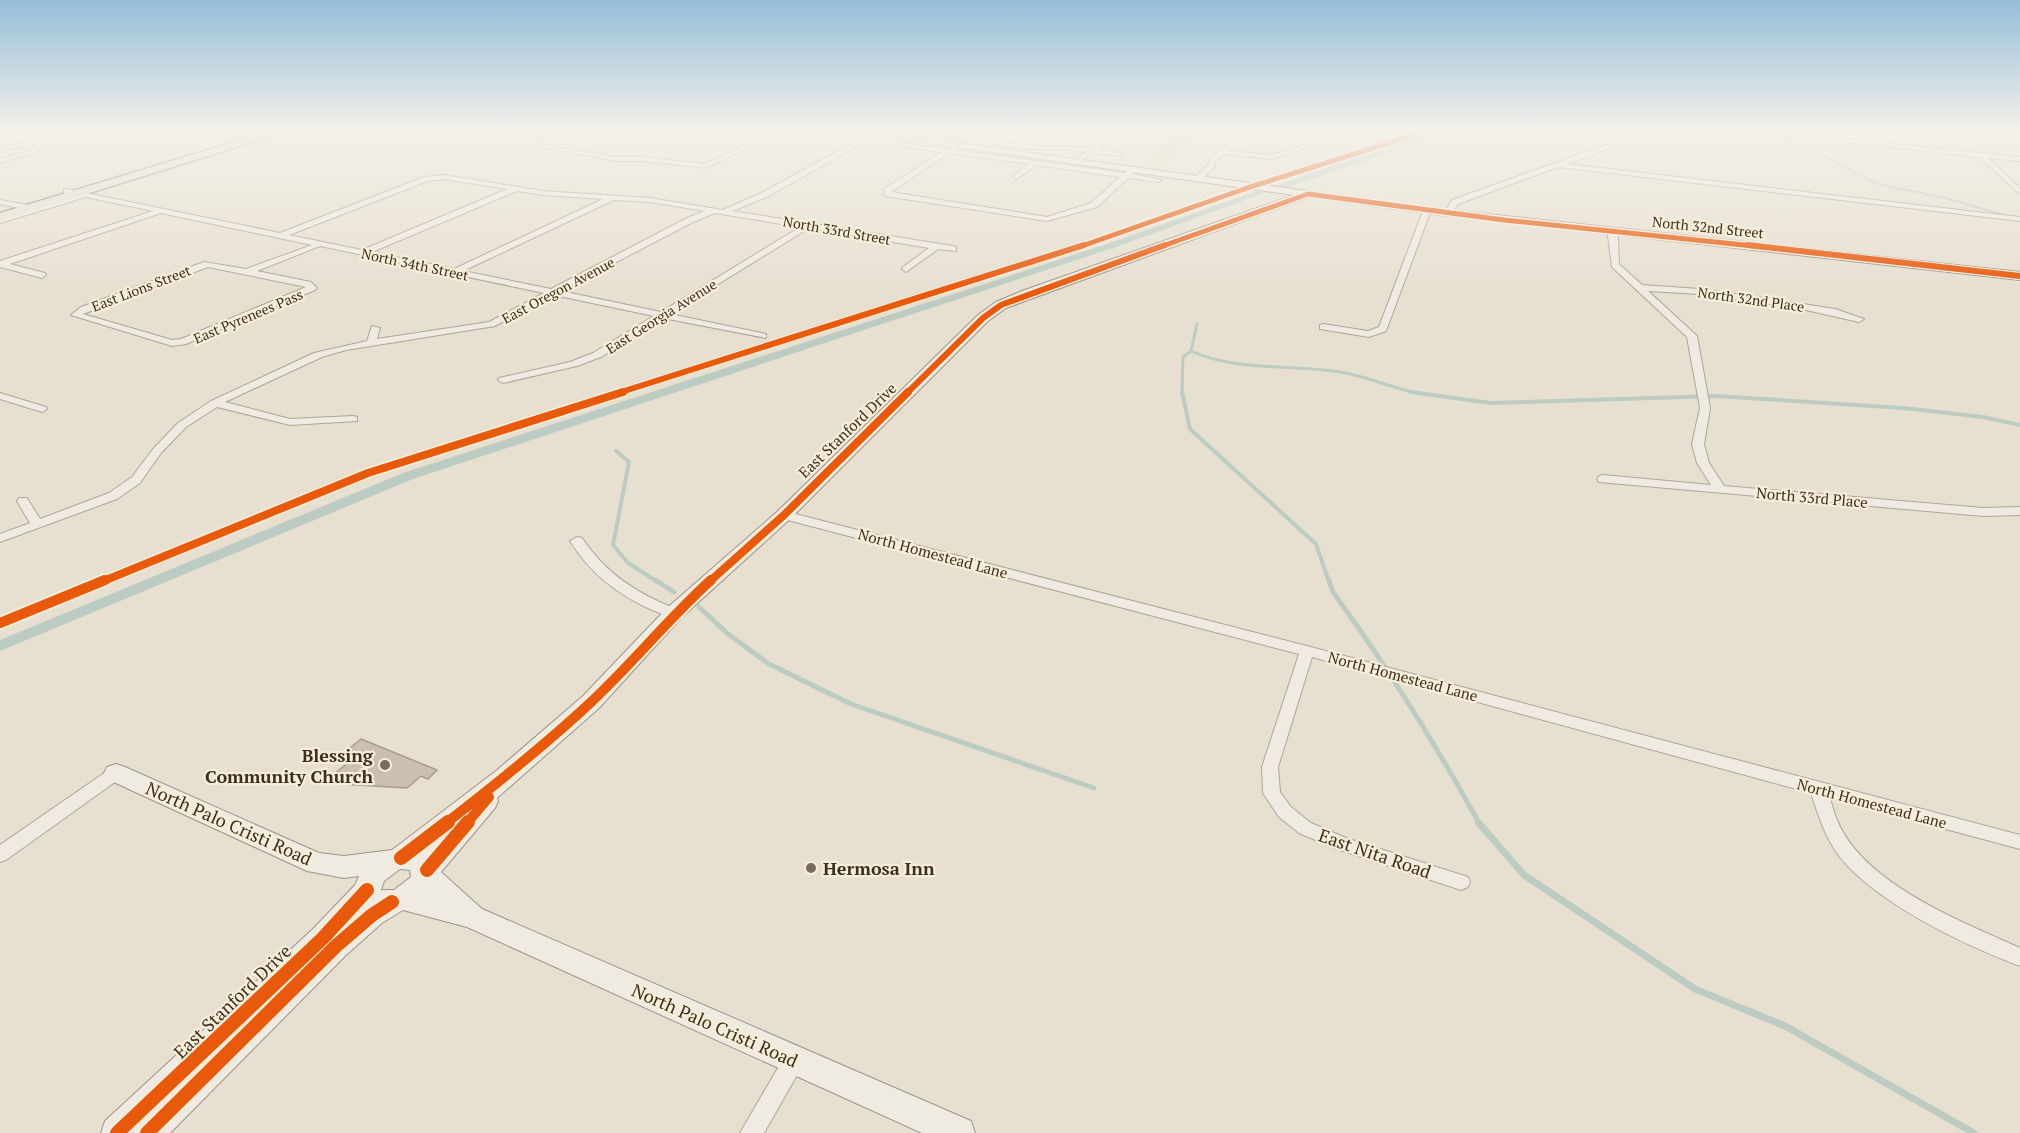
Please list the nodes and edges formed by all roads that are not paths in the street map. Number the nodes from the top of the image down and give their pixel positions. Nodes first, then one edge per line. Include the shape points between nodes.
1 (103, 184) edge
2 (107, 184) edge
3 (417, 184) edge
4 (480, 184) edge
5 (784, 184) edge
6 (898, 184) edge
7 (1118, 184) edge
8 (1229, 184) edge
9 (1506, 184) edge
10 (1720, 184) edge
11 (514, 189) junction
12 (76, 193) junction
13 (1308, 194) junction
14 (616, 196) junction
15 (0, 202) edge
16 (24, 207) junction
17 (1427, 210) junction
18 (160, 211) junction
19 (718, 211) junction
20 (0, 212) edge
21 (1448, 213) junction
22 (0, 219) edge
23 (2020, 219) edge
24 (808, 225) junction
25 (1610, 230) junction
26 (279, 236) junction
27 (321, 245) junction
28 (935, 247) junction
29 (953, 249) dead end
30 (362, 253) junction
31 (286, 256) junction
32 (297, 258) junction
33 (0, 264) edge
34 (906, 269) dead end
35 (252, 272) junction
36 (454, 272) junction
37 (42, 275) dead end
38 (2020, 276) edge
39 (1641, 288) junction
40 (553, 293) junction
41 (662, 316) junction
42 (1859, 320) dead end
43 (1323, 327) dead end
44 (375, 328) dead end
45 (763, 336) dead end
46 (391, 340) junction
47 (183, 342) joint
48 (371, 343) junction
49 (388, 352) dead end
50 (503, 380) dead end
51 (0, 396) edge
52 (215, 404) junction
53 (42, 409) dead end
54 (353, 419) dead end
55 (1604, 479) dead end
56 (1720, 490) junction
57 (23, 501) dead end
58 (2020, 511) edge
59 (784, 515) junction
60 (37, 524) junction
61 (0, 538) edge
62 (577, 541) dead end
63 (674, 613) junction
64 (1307, 651) junction
65 (116, 772) joint
66 (505, 778) junction
67 (1819, 789) junction
68 (2020, 842) edge
69 (0, 855) edge
70 (396, 860) junction
71 (344, 867) junction
72 (427, 872) junction
73 (1461, 882) dead end
74 (383, 893) junction
75 (472, 917) junction
76 (2020, 957) edge
77 (794, 1061) junction
78 (117, 1133) edge
79 (147, 1133) edge
80 (751, 1133) edge
81 (959, 1133) edge

1 - 12 main road
2 - 12 main road
3 - 26 street, North 33rd Street
4 - 11 street, North 33rd Street
5 - 19 street, East Oregon Avenue
6 - 7 street via 888,194 1047,219 1094,205
8 - 13 street, North 32nd Street
9 - 21 street via 1455,202
10 - 23 street
11 - 14 street, North 33rd Street via 543,194
11 - 30 street
12 - 16 main road
12 - 18 street, North 34th Street
12 - 22 street
13 - 17 street, North 32nd Street
13 - 59 street, East Stanford Drive via 1001,305 931,367 892,411 818,478
14 - 19 street, North 33rd Street
14 - 36 street
15 - 16 street
16 - 20 main road
16 - 22 main road
17 - 21 street, North 32nd Street
17 - 43 street via 1383,329 1369,334
18 - 26 street, North 34th Street
18 - 33 street
19 - 24 street, North 33rd Street
19 - 40 street, East Oregon Avenue via 690,220
21 - 25 street, North 32nd Street
24 - 28 street, North 33rd Street
24 - 41 street, East Georgia Avenue
25 - 38 street, North 32nd Street
25 - 39 street via 1615,264
26 - 27 street, North 34th Street
27 - 30 street, North 34th Street
27 - 31 street
27 - 32 street
28 - 29 street, North 33rd Street
28 - 34 street
30 - 36 street, North 34th Street
31 - 32 street
31 - 35 street
32 - 35 street
33 - 37 street
35 - 47 street, East Pyrenees Pass via 312,288
35 - 47 street, East Lions Street via 207,264 76,315 172,343
36 - 40 street, North 34th Street
39 - 42 street, North 32nd Place via 1679,289 1771,302 1838,312
39 - 56 street via 1692,336 1705,415 1698,444 1703,463
40 - 41 street, North 34th Street
40 - 46 street, East Oregon Avenue via 492,324
41 - 45 street, North 34th Street
41 - 50 street, East Georgia Avenue via 585,360
44 - 48 street
46 - 48 street, East Oregon Avenue
46 - 49 street
48 - 52 street, East Oregon Avenue via 318,355
51 - 53 street
52 - 54 street via 290,422
52 - 60 street, East Oregon Avenue via 167,438 127,488 87,508
55 - 56 street, North 33rd Place
56 - 58 street, North 33rd Place via 1983,512
57 - 60 street
59 - 63 street, East Stanford Drive
59 - 64 street, North Homestead Lane
60 - 61 street, East Oregon Avenue
62 - 63 street via 587,560 607,575 653,606
63 - 66 street, East Stanford Drive via 591,702
64 - 67 street, North Homestead Lane
64 - 73 street, East Nita Road via 1270,767 1272,793 1285,812 1305,828
65 - 69 street
65 - 71 street, North Palo Cristi Road via 316,863
66 - 70 street, East Stanford Drive
66 - 72 street, East Stanford Drive
67 - 68 street, North Homestead Lane
67 - 76 street via 1821,803 1837,837 1875,879 1910,904
70 - 71 street, North Palo Cristi Road
70 - 72 street, North Palo Cristi Road via 419,860
70 - 74 street, East Stanford Drive via 377,870
71 - 74 street, North Palo Cristi Road
72 - 74 street, East Stanford Drive via 419,887
72 - 75 street, North Palo Cristi Road
74 - 75 street, North Palo Cristi Road
74 - 78 street, East Stanford Drive via 323,938
74 - 79 street via 336,946
75 - 77 street, North Palo Cristi Road
77 - 80 street
77 - 81 street, North Palo Cristi Road

